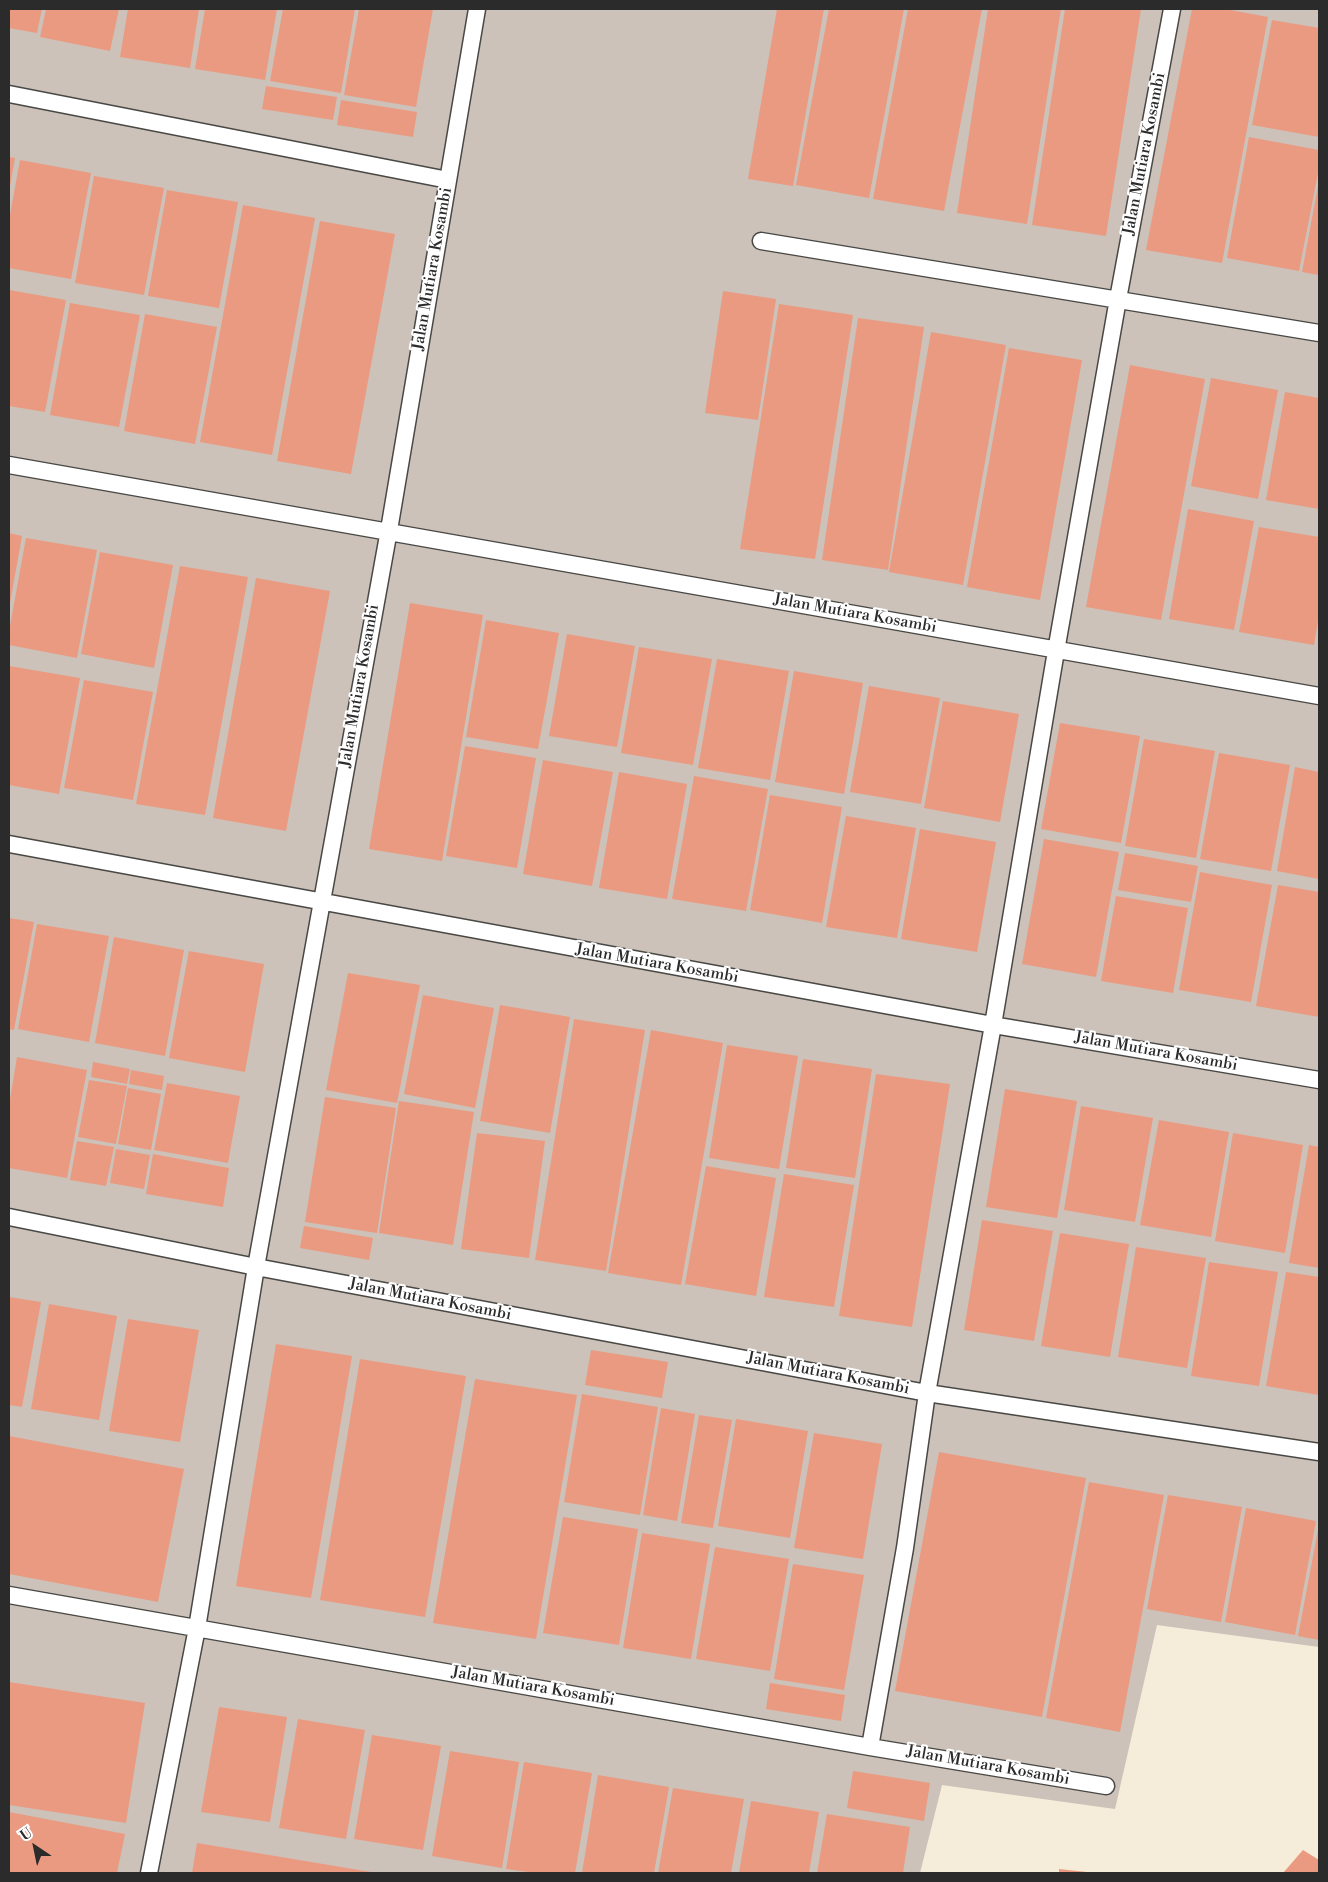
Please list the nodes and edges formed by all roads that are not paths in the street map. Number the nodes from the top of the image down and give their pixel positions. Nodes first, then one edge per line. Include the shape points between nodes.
1 (477, 9) edge
2 (1172, 9) edge
3 (9, 94) edge
4 (448, 180) junction
5 (761, 241) dead end
6 (1118, 299) junction
7 (1319, 333) edge
8 (9, 465) edge
9 (388, 530) junction
10 (1056, 651) junction
11 (1319, 696) edge
12 (9, 844) edge
13 (321, 902) junction
14 (993, 1025) junction
15 (1319, 1080) edge
16 (9, 1217) edge
17 (256, 1267) junction
18 (927, 1393) junction
19 (1319, 1452) edge
20 (9, 1595) edge
21 (197, 1628) junction
22 (870, 1746) junction
23 (1106, 1786) dead end
24 (149, 1873) edge

1 - 4 lane, Jalan Mutiara Kosambi
2 - 6 lane, Jalan Mutiara Kosambi
3 - 4 lane
4 - 9 lane, Jalan Mutiara Kosambi
5 - 6 lane
6 - 7 lane
6 - 10 lane, Jalan Mutiara Kosambi
8 - 9 lane, Jalan Mutiara Kosambi
9 - 10 lane, Jalan Mutiara Kosambi
9 - 13 lane, Jalan Mutiara Kosambi
10 - 11 lane, Jalan Mutiara Kosambi
10 - 14 lane, Jalan Mutiara Kosambi
12 - 13 lane, Jalan Mutiara Kosambi
13 - 14 lane, Jalan Mutiara Kosambi
13 - 17 lane, Jalan Mutiara Kosambi
14 - 15 lane, Jalan Mutiara Kosambi
14 - 18 lane, Jalan Mutiara Kosambi
16 - 17 lane, Jalan Mutiara Kosambi
17 - 18 lane, Jalan Mutiara Kosambi
17 - 21 lane, Jalan Mutiara Kosambi
18 - 19 lane, Jalan Mutiara Kosambi
18 - 22 lane, Jalan Mutiara Kosambi via 905,1548
20 - 21 lane, Jalan Mutiara Kosambi
21 - 22 lane, Jalan Mutiara Kosambi
21 - 24 lane, Jalan Mutiara Kosambi
22 - 23 lane, Jalan Mutiara Kosambi

